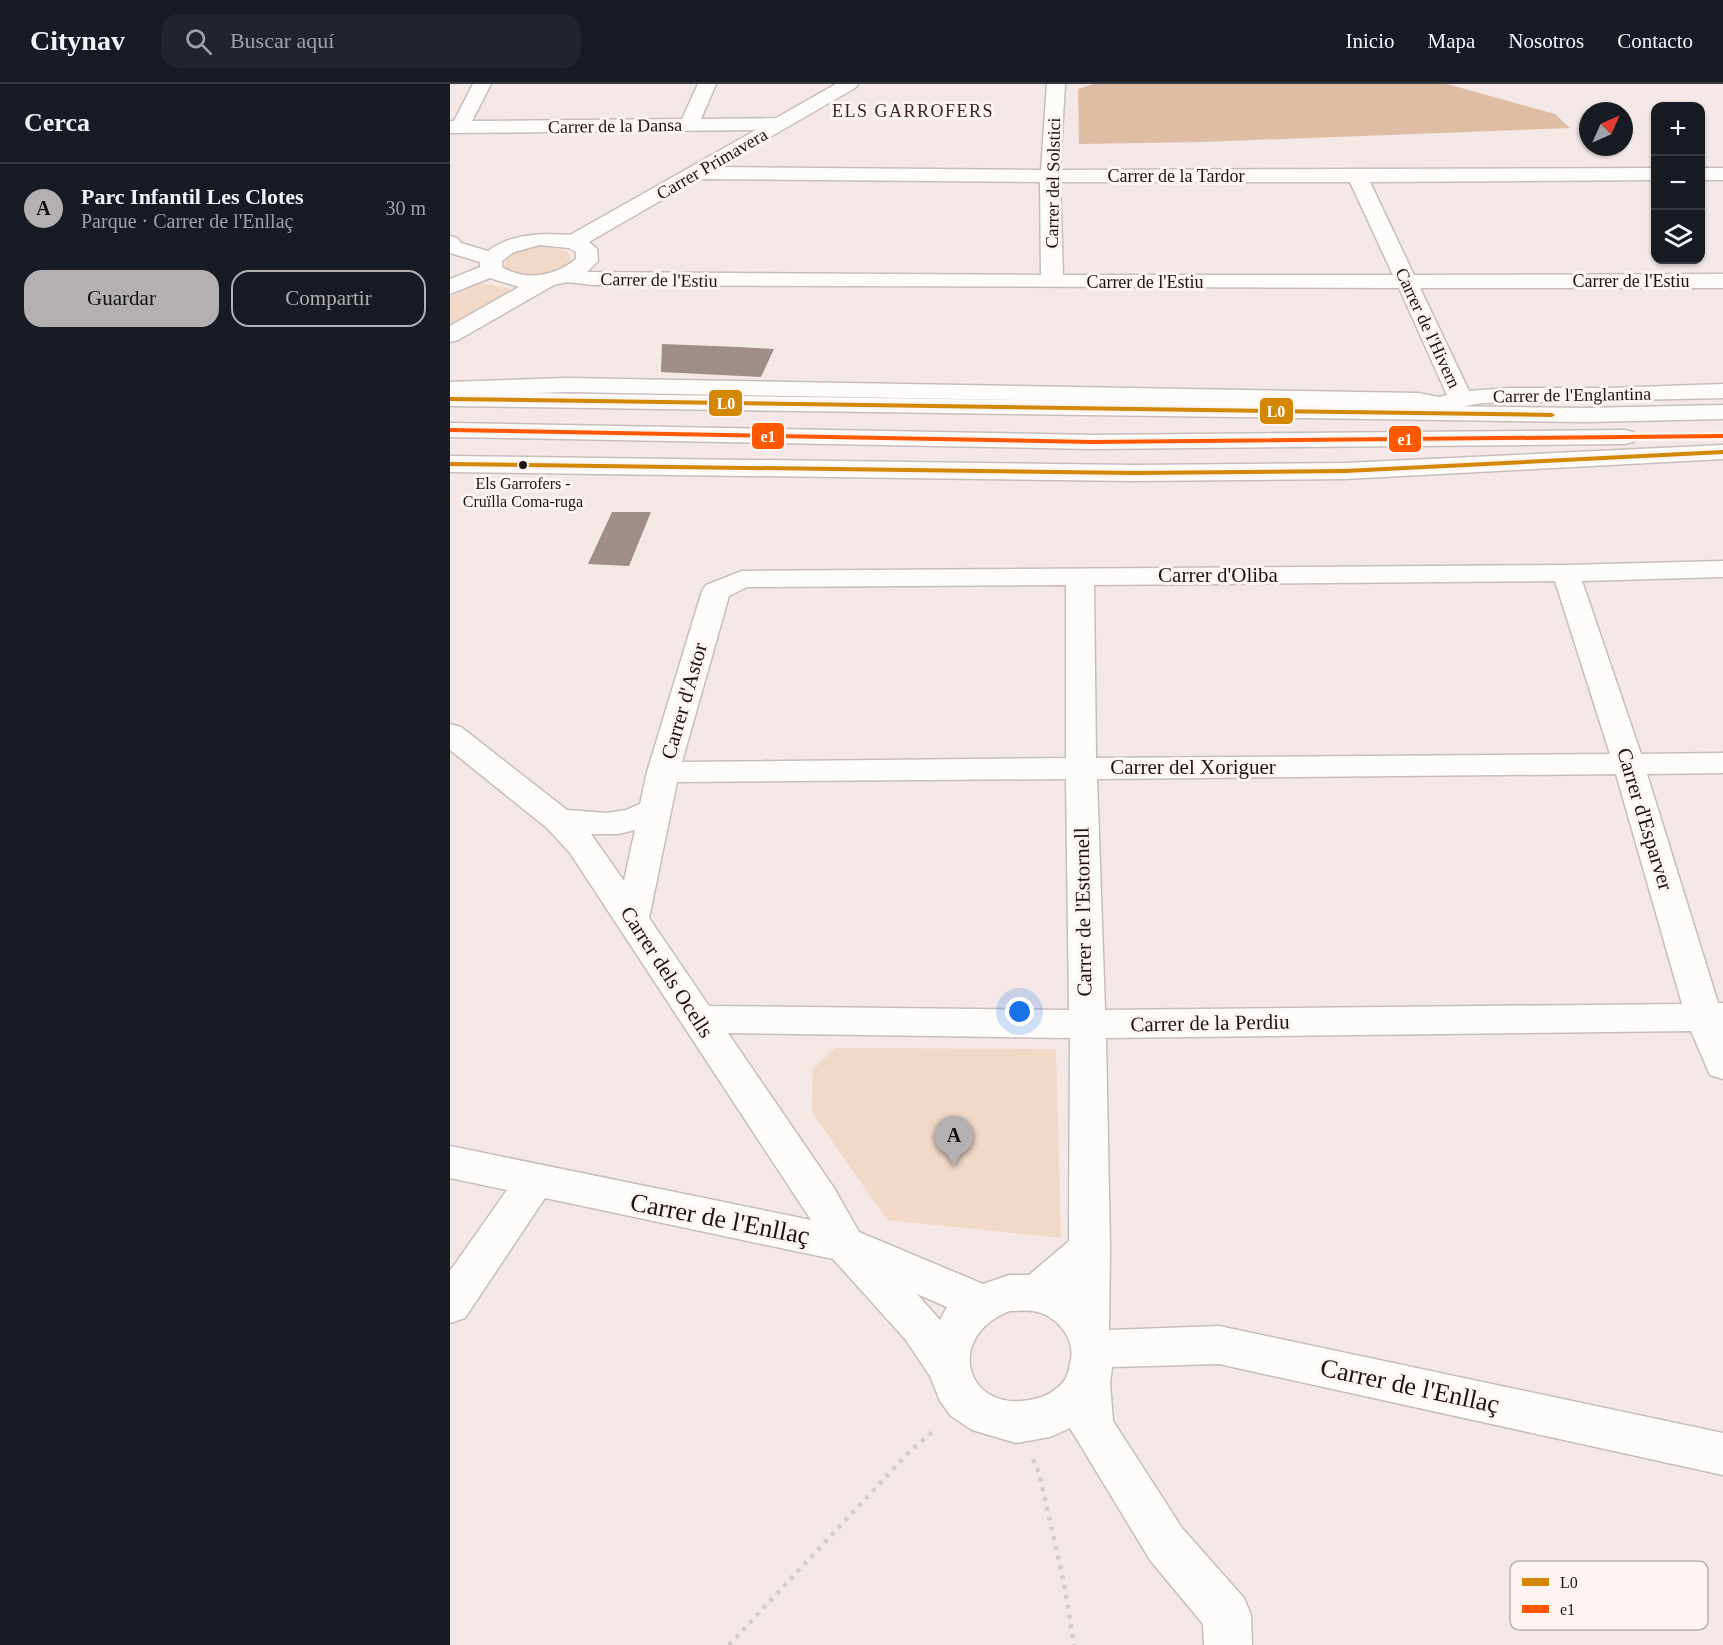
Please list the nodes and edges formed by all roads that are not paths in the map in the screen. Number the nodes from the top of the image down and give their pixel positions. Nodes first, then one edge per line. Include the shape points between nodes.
1 (482, 84) edge
2 (707, 84) edge
3 (849, 84) edge
4 (1056, 84) edge
5 (779, 124) junction
6 (689, 125) junction
7 (455, 127) edge
8 (696, 173) junction
9 (1651, 174) edge
10 (1705, 174) edge
11 (1723, 174) edge
12 (1357, 175) junction
13 (1050, 177) junction
14 (450, 242) edge
15 (574, 242) junction
16 (491, 264) junction
17 (557, 278) junction
18 (1723, 281) edge
19 (1052, 282) junction
20 (1407, 282) junction
21 (450, 287) edge
22 (450, 335) edge
23 (450, 389) edge
24 (1723, 391) edge
25 (450, 399) edge
26 (1461, 399) junction
27 (1723, 412) edge
28 (1585, 415) junction
29 (450, 430) edge
30 (1723, 436) edge
31 (1723, 452) edge
32 (450, 464) edge
33 (1723, 569) edge
34 (1566, 573) junction
35 (1080, 576) junction
36 (716, 591) joint
37 (450, 734) edge
38 (1723, 763) edge
39 (1629, 765) junction
40 (1079, 768) junction
41 (663, 772) junction
42 (654, 811) junction
43 (558, 820) junction
44 (633, 917) junction
45 (1714, 1017) edge
46 (697, 1019) junction
47 (1086, 1024) junction
48 (1723, 1065) edge
49 (450, 1162) edge
50 (535, 1181) junction
51 (845, 1244) junction
52 (1090, 1247) junction
53 (1038, 1293) junction
54 (982, 1303) junction
55 (450, 1305) edge
56 (1090, 1353) junction
57 (957, 1385) junction
58 (1723, 1454) edge
59 (1228, 1645) edge

1 - 7 street
2 - 6 street
3 - 5 street, Carrer Primavera
4 - 13 street, Carrer del Solstici
5 - 6 street, Carrer de la Dansa
5 - 8 street, Carrer Primavera
6 - 7 street, Carrer de la Dansa
8 - 13 street, Carrer de la Tardor
8 - 15 street, Carrer Primavera
9 - 12 street, Carrer de la Tardor
10 - 11 street
12 - 13 street, Carrer de la Tardor
12 - 20 street, Carrer de l'Hivern
13 - 19 street, Carrer del Solstici
14 - 16 street, Carrer de l'Estiu
15 - 16 street via 522,242 507,247
15 - 17 street via 586,249 587,261
16 - 17 street, Carrer de l'Estiu via 499,276 511,280
16 - 21 street
17 - 19 street, Carrer de l'Estiu
17 - 22 street
18 - 20 street, Carrer de l'Estiu
19 - 20 street, Carrer de l'Estiu
20 - 26 street, Carrer de l'Hivern
23 - 26 street, Carrer de l'Englantina via 566,385 1418,400 1439,404
24 - 26 street, Carrer de l'Englantina
25 - 28 street
26 - 28 street, Carrer de l'Hivern
27 - 28 street
29 - 30 street via 1092,442
31 - 32 street via 1345,471
33 - 34 street, Carrer d'Oliba
34 - 35 street, Carrer d'Oliba
34 - 39 street, Carrer d'Esparver
35 - 36 street, Carrer d'Oliba via 742,579
35 - 40 street, Carrer de l'Estornell
36 - 41 street, Carrer d'Astor
37 - 43 street, Carrer dels Ocells
38 - 39 street, Carrer del Xoriguer
39 - 40 street, Carrer del Xoriguer
39 - 45 street, Carrer d'Esparver
40 - 41 street, Carrer del Xoriguer
40 - 47 street, Carrer de l'Estornell
41 - 42 street, Carrer d'Astor
42 - 43 street via 634,820 604,825
42 - 44 street, Carrer d'Astor
43 - 44 street, Carrer dels Ocells via 582,845
44 - 46 street, Carrer dels Ocells
45 - 47 street, Carrer de la Perdiu
45 - 48 street, Carrer d'Esparver
46 - 47 street, Carrer de la Perdiu
46 - 51 street, Carrer dels Ocells via 820,1200
47 - 52 street, Carrer de l'Estornell
49 - 50 street, Carrer de l'Enllaç
50 - 51 street, Carrer de l'Enllaç
50 - 55 street
51 - 54 street, Carrer de l'Enllaç
51 - 57 street, Carrer dels Ocells via 920,1326
52 - 53 street
52 - 56 street, Carrer de l'Estornell
53 - 54 street via 1009,1293
53 - 56 street via 1070,1308
54 - 57 street via 959,1323 950,1345
56 - 57 street via 1074,1402 1050,1417 1016,1423 987,1416
56 - 58 street, Carrer de l'Enllaç via 1219,1345
56 - 59 street via 1091,1426 1166,1544 1227,1615

